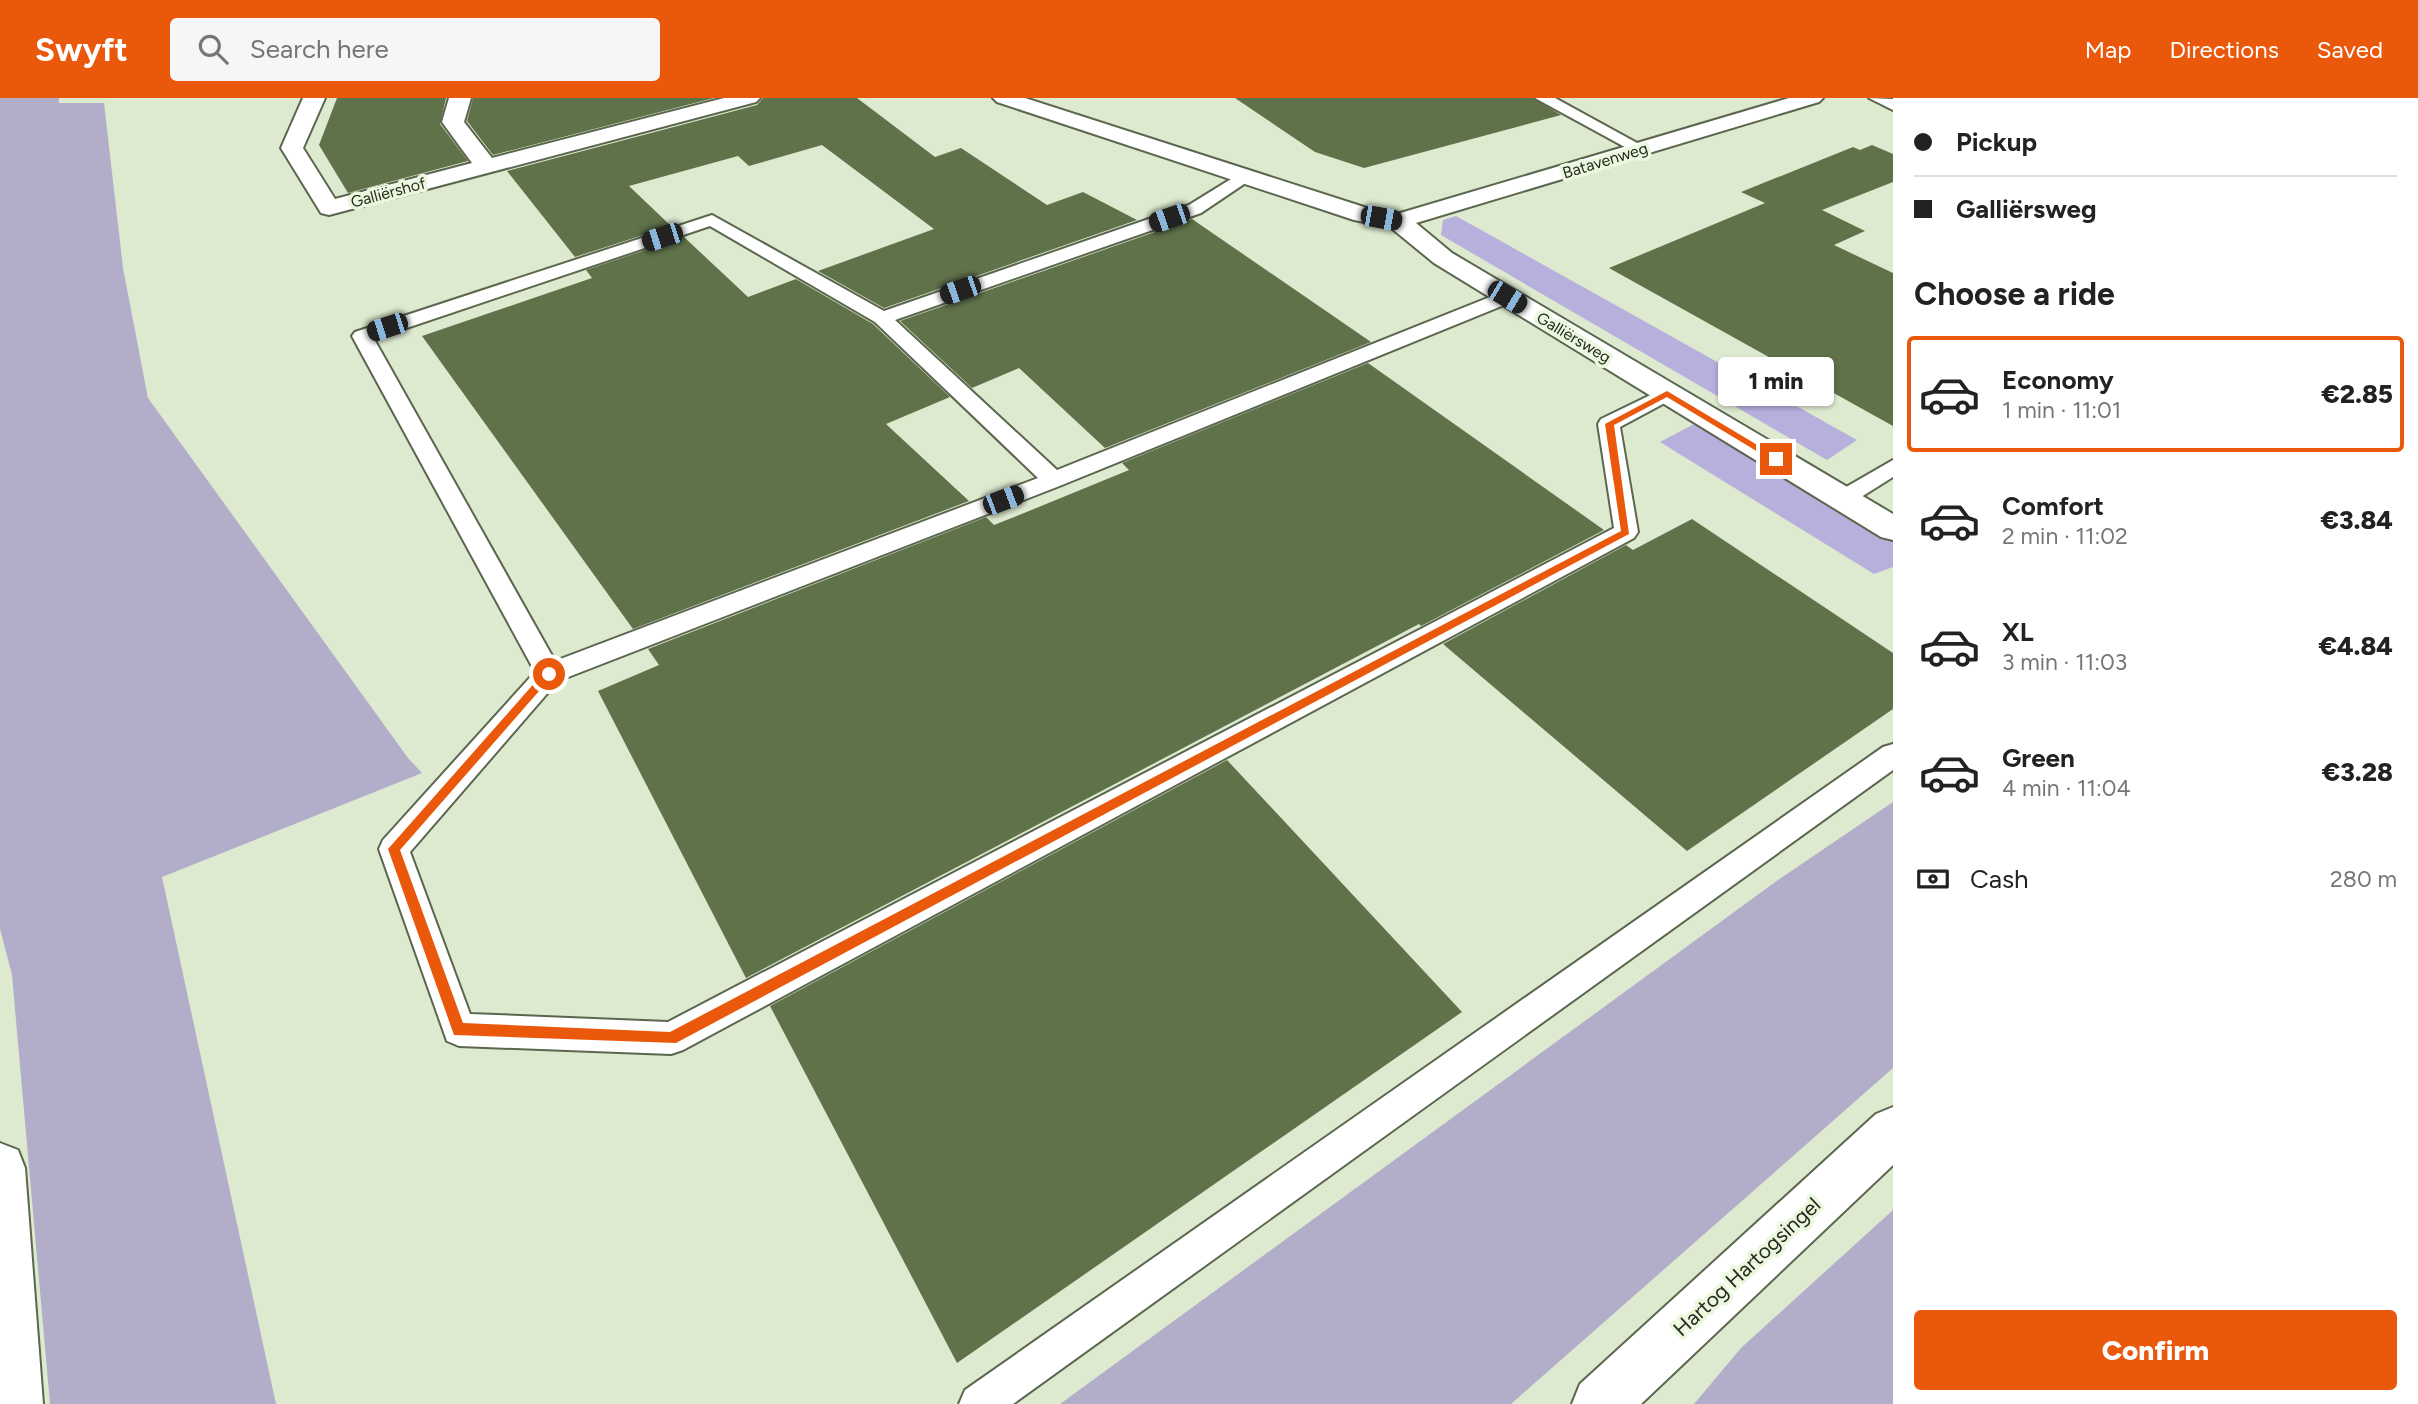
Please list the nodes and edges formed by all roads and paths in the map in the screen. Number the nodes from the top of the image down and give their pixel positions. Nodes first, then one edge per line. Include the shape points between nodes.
1 (314, 98) edge
2 (460, 98) edge
3 (749, 98) edge
4 (1004, 98) edge
5 (1543, 98) edge
6 (1812, 98) edge
7 (1877, 98) edge
8 (1893, 105) edge
9 (1640, 149) junction
10 (486, 166) junction
11 (1244, 176) junction
12 (1398, 221) junction
13 (1507, 297) junction
14 (882, 318) junction
15 (1667, 393) junction
16 (1893, 467) edge
17 (1054, 481) junction
18 (1842, 499) junction
19 (1893, 529) edge
20 (549, 674) junction
21 (1893, 755) edge
22 (1893, 1131) edge
23 (0, 1168) edge
24 (15, 1404) edge
25 (979, 1404) edge
26 (1600, 1404) edge

1 - 10 street, Galliërshof via 292,148 329,208
2 - 10 street via 453,122
3 - 10 street, Galliërshof
4 - 11 street, Galliërsweg
5 - 9 lane
6 - 9 street, Batavenweg
7 - 8 lane
9 - 12 street, Batavenweg
11 - 12 street, Galliërsweg via 1363,215
11 - 14 lane via 1195,209
12 - 13 street, Galliërsweg via 1443,258
13 - 15 street, Galliërsweg
13 - 17 lane
14 - 17 lane
14 - 20 lane via 712,220 362,336
15 - 18 street, Galliërsweg
15 - 20 lane via 1609,424 1626,532 671,1038 459,1030 394,849
16 - 18 lane
17 - 20 lane
18 - 19 street, Galliërsweg
21 - 25 lane
22 - 26 street, Hartog Hartogsingel
23 - 24 street

